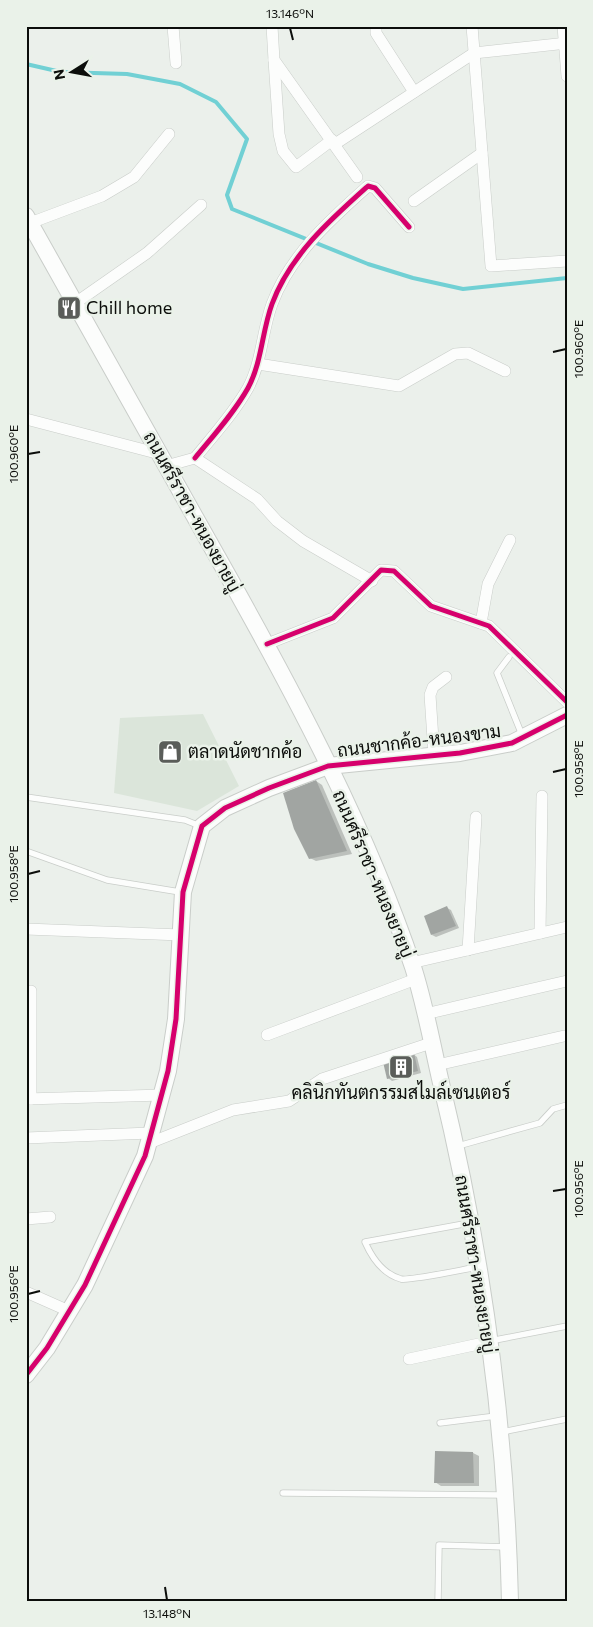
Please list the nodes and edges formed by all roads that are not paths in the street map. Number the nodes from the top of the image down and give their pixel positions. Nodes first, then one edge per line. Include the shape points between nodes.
1 (173, 26) edge
2 (272, 26) edge
3 (376, 26) edge
4 (472, 26) edge
5 (563, 26) edge
6 (565, 43) edge
7 (474, 53) junction
8 (274, 60) junction
9 (176, 63) dead end
10 (567, 76) edge
11 (414, 92) junction
12 (169, 134) dead end
13 (333, 142) junction
14 (482, 153) junction
15 (357, 177) dead end
16 (414, 202) dead end
17 (201, 205) dead end
18 (30, 226) edge
19 (409, 227) dead end
20 (567, 261) edge
21 (74, 304) junction
22 (258, 364) junction
23 (505, 371) dead end
24 (26, 419) edge
25 (195, 458) junction
26 (163, 460) junction
27 (510, 540) dead end
28 (372, 581) junction
29 (481, 623) junction
30 (267, 644) junction
31 (509, 657) dead end
32 (446, 677) dead end
33 (567, 702) edge
34 (567, 715) edge
35 (523, 737) junction
36 (434, 754) junction
37 (328, 766) junction
38 (542, 796) dead end
39 (26, 797) edge
40 (476, 817) dead end
41 (202, 826) junction
42 (26, 851) edge
43 (183, 892) junction
44 (567, 926) edge
45 (26, 929) edge
46 (540, 933) junction
47 (181, 935) junction
48 (468, 950) junction
49 (414, 971) junction
50 (567, 981) edge
51 (31, 991) dead end
52 (425, 1014) junction
53 (267, 1035) dead end
54 (564, 1036) dead end
55 (431, 1043) junction
56 (437, 1065) junction
57 (163, 1095) junction
58 (29, 1099) edge
59 (567, 1105) edge
60 (26, 1138) edge
61 (149, 1139) junction
62 (456, 1147) junction
63 (50, 1217) dead end
64 (26, 1219) edge
65 (470, 1223) junction
66 (478, 1267) junction
67 (26, 1292) edge
68 (69, 1311) junction
69 (567, 1326) edge
70 (488, 1342) junction
71 (409, 1359) dead end
72 (26, 1375) edge
73 (498, 1416) junction
74 (567, 1419) edge
75 (440, 1423) dead end
76 (500, 1433) junction
77 (283, 1493) dead end
78 (505, 1495) junction
79 (509, 1547) junction
80 (438, 1601) edge
81 (510, 1601) edge

1 - 9 street
2 - 8 street
3 - 11 street via 376,34
4 - 7 street
5 - 6 street
6 - 7 street
6 - 10 street
7 - 11 street
7 - 14 street
8 - 13 street
8 - 13 street via 283,151 296,168
11 - 13 street
12 - 18 street via 134,177 102,196
13 - 15 street
14 - 16 street
14 - 20 street via 491,266
17 - 21 street via 147,253
18 - 21 main road, ถนนศรีราชา-หนองยายบู่
19 - 22 street via 375,188 368,186 325,224 287,276 273,302
21 - 26 main road, ถนนศรีราชา-หนองยายบู่
22 - 23 street via 399,386 455,354 468,354
22 - 25 street via 248,388
24 - 26 street
25 - 26 street
25 - 28 street via 257,499 277,521 303,541
26 - 30 main road, ถนนศรีราชา-หนองยายบู่
27 - 29 street via 488,584
28 - 29 street via 381,570 394,571 431,606
28 - 30 street via 333,618
29 - 33 street via 489,626
30 - 37 main road, ถนนศรีราชา-หนองยายบู่
31 - 35 lane via 497,673
32 - 36 street via 432,687 430,695
34 - 35 main road, ถนนชากค้อ-หนองขาม
35 - 36 main road, ถนนชากค้อ-หนองขาม via 460,753
36 - 37 main road, ถนนชากค้อ-หนองขาม
37 - 41 main road, ถนนชากค้อ-หนองขาม via 225,808
37 - 49 main road, ถนนศรีราชา-หนองยายบู่ via 374,868
38 - 46 street
39 - 41 lane via 185,820
40 - 48 street
41 - 43 main road
42 - 43 lane via 107,880
43 - 47 main road
44 - 46 street
45 - 47 street
46 - 48 street
47 - 57 main road via 176,1018
48 - 49 street
49 - 52 main road, ถนนศรีราชา-หนองยายบู่
49 - 53 street
50 - 52 street
51 - 58 street
52 - 55 main road, ถนนศรีราชา-หนองยายบู่
54 - 56 street
55 - 56 main road, ถนนศรีราชา-หนองยายบู่
55 - 61 street via 322,1079 289,1101 233,1110
56 - 62 main road, ถนนศรีราชา-หนองยายบู่
57 - 58 street
57 - 61 main road
59 - 62 lane via 553,1109 540,1123
60 - 61 street
61 - 68 main road via 145,1156 119,1214
62 - 65 main road, ถนนศรีราชา-หนองยายบู่
63 - 64 street
65 - 66 main road, ถนนศรีราชา-หนองยายบู่
65 - 66 lane via 365,1242 373,1260 403,1280
66 - 70 main road, ถนนศรีราชา-หนองยายบู่
67 - 68 street
68 - 72 main road
69 - 70 lane
70 - 71 street
70 - 73 main road, ถนนศรีราชา-หนองยายบู่
73 - 75 lane
73 - 76 main road, ถนนศรีราชา-หนองยายบู่
74 - 76 lane
76 - 78 main road, ถนนศรีราชา-หนองยายบู่
77 - 78 lane
78 - 79 main road, ถนนศรีราชา-หนองยายบู่
79 - 80 lane via 438,1545
79 - 81 main road, ถนนศรีราชา-หนองยายบู่

